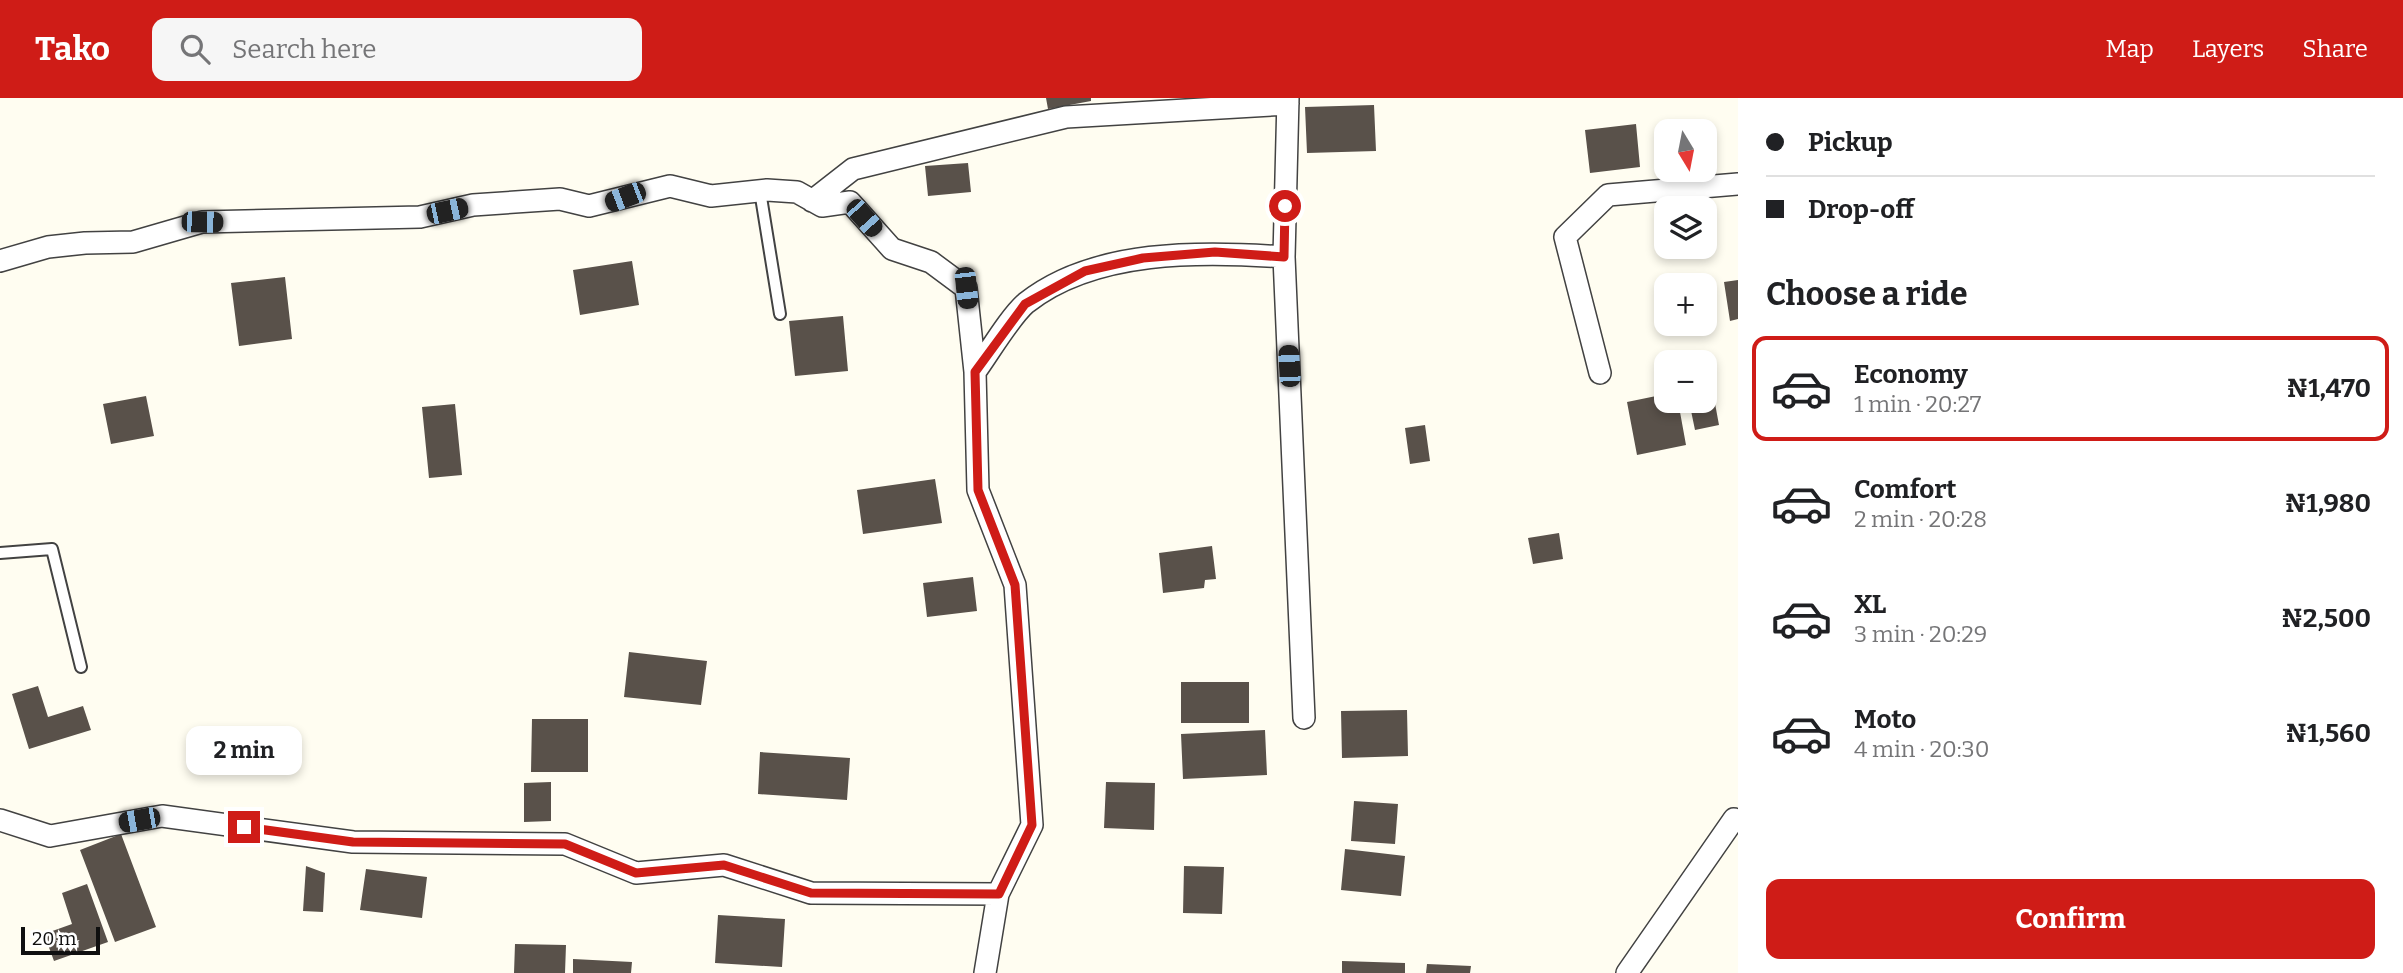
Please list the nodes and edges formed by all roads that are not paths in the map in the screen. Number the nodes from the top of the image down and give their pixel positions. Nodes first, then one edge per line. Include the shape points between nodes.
1 (1288, 101) edge
2 (1738, 184) edge
3 (760, 191) junction
4 (812, 201) junction
5 (1284, 257) junction
6 (0, 261) edge
7 (780, 314) dead end
8 (975, 372) junction
9 (1600, 373) dead end
10 (0, 553) edge
11 (81, 667) dead end
12 (1304, 718) dead end
13 (0, 820) edge
14 (1738, 820) edge
15 (999, 894) junction
16 (985, 973) edge
17 (1627, 973) edge

1 - 4 street via 1066,117 853,169
1 - 5 street
2 - 9 street via 1608,195 1565,237
3 - 4 street via 797,192
3 - 6 street via 711,196 670,186 589,206 560,199 473,205 420,217 202,222 133,242 48,247
3 - 7 lane
4 - 8 street via 822,206 850,202 892,249 932,262 966,288
5 - 8 street via 1215,252 1143,258 1085,271 1025,304
5 - 12 street
8 - 15 street via 978,490 1015,585 1032,825
10 - 11 lane via 52,549
13 - 15 street via 50,836 162,816 353,842 565,844 636,873 724,865 811,893
14 - 17 street via 1734,819
15 - 16 street

